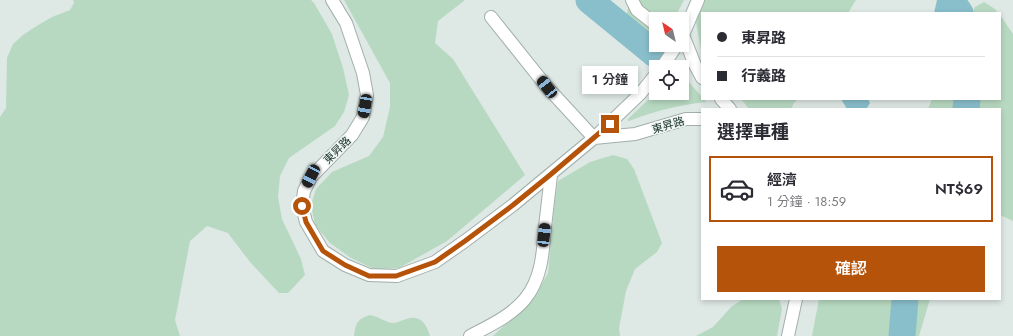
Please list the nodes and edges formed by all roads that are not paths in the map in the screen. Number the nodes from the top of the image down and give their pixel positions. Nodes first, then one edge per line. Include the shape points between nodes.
1 (332, 0) edge
2 (632, 0) edge
3 (698, 0) edge
4 (491, 17) dead end
5 (649, 19) edge
6 (689, 20) edge
7 (688, 52) edge
8 (701, 76) edge
9 (649, 83) edge
10 (722, 100) edge
11 (729, 108) edge
12 (701, 119) edge
13 (594, 138) junction
14 (550, 175) junction
15 (796, 300) edge
16 (470, 336) edge
17 (788, 336) edge

1 - 14 street, 東昇路 via 346,23 363,73 367,95 363,117 352,135 311,176 304,191 302,206 306,222 323,251 369,276 396,276 435,262
2 - 5 street via 637,10
3 - 6 street
4 - 13 street via 547,87
7 - 8 street
9 - 13 street
10 - 11 street
12 - 13 street, 東昇路 via 686,119 634,134
13 - 14 street, 東昇路
14 - 16 street via 541,265 535,283 525,299 506,316
15 - 17 street

